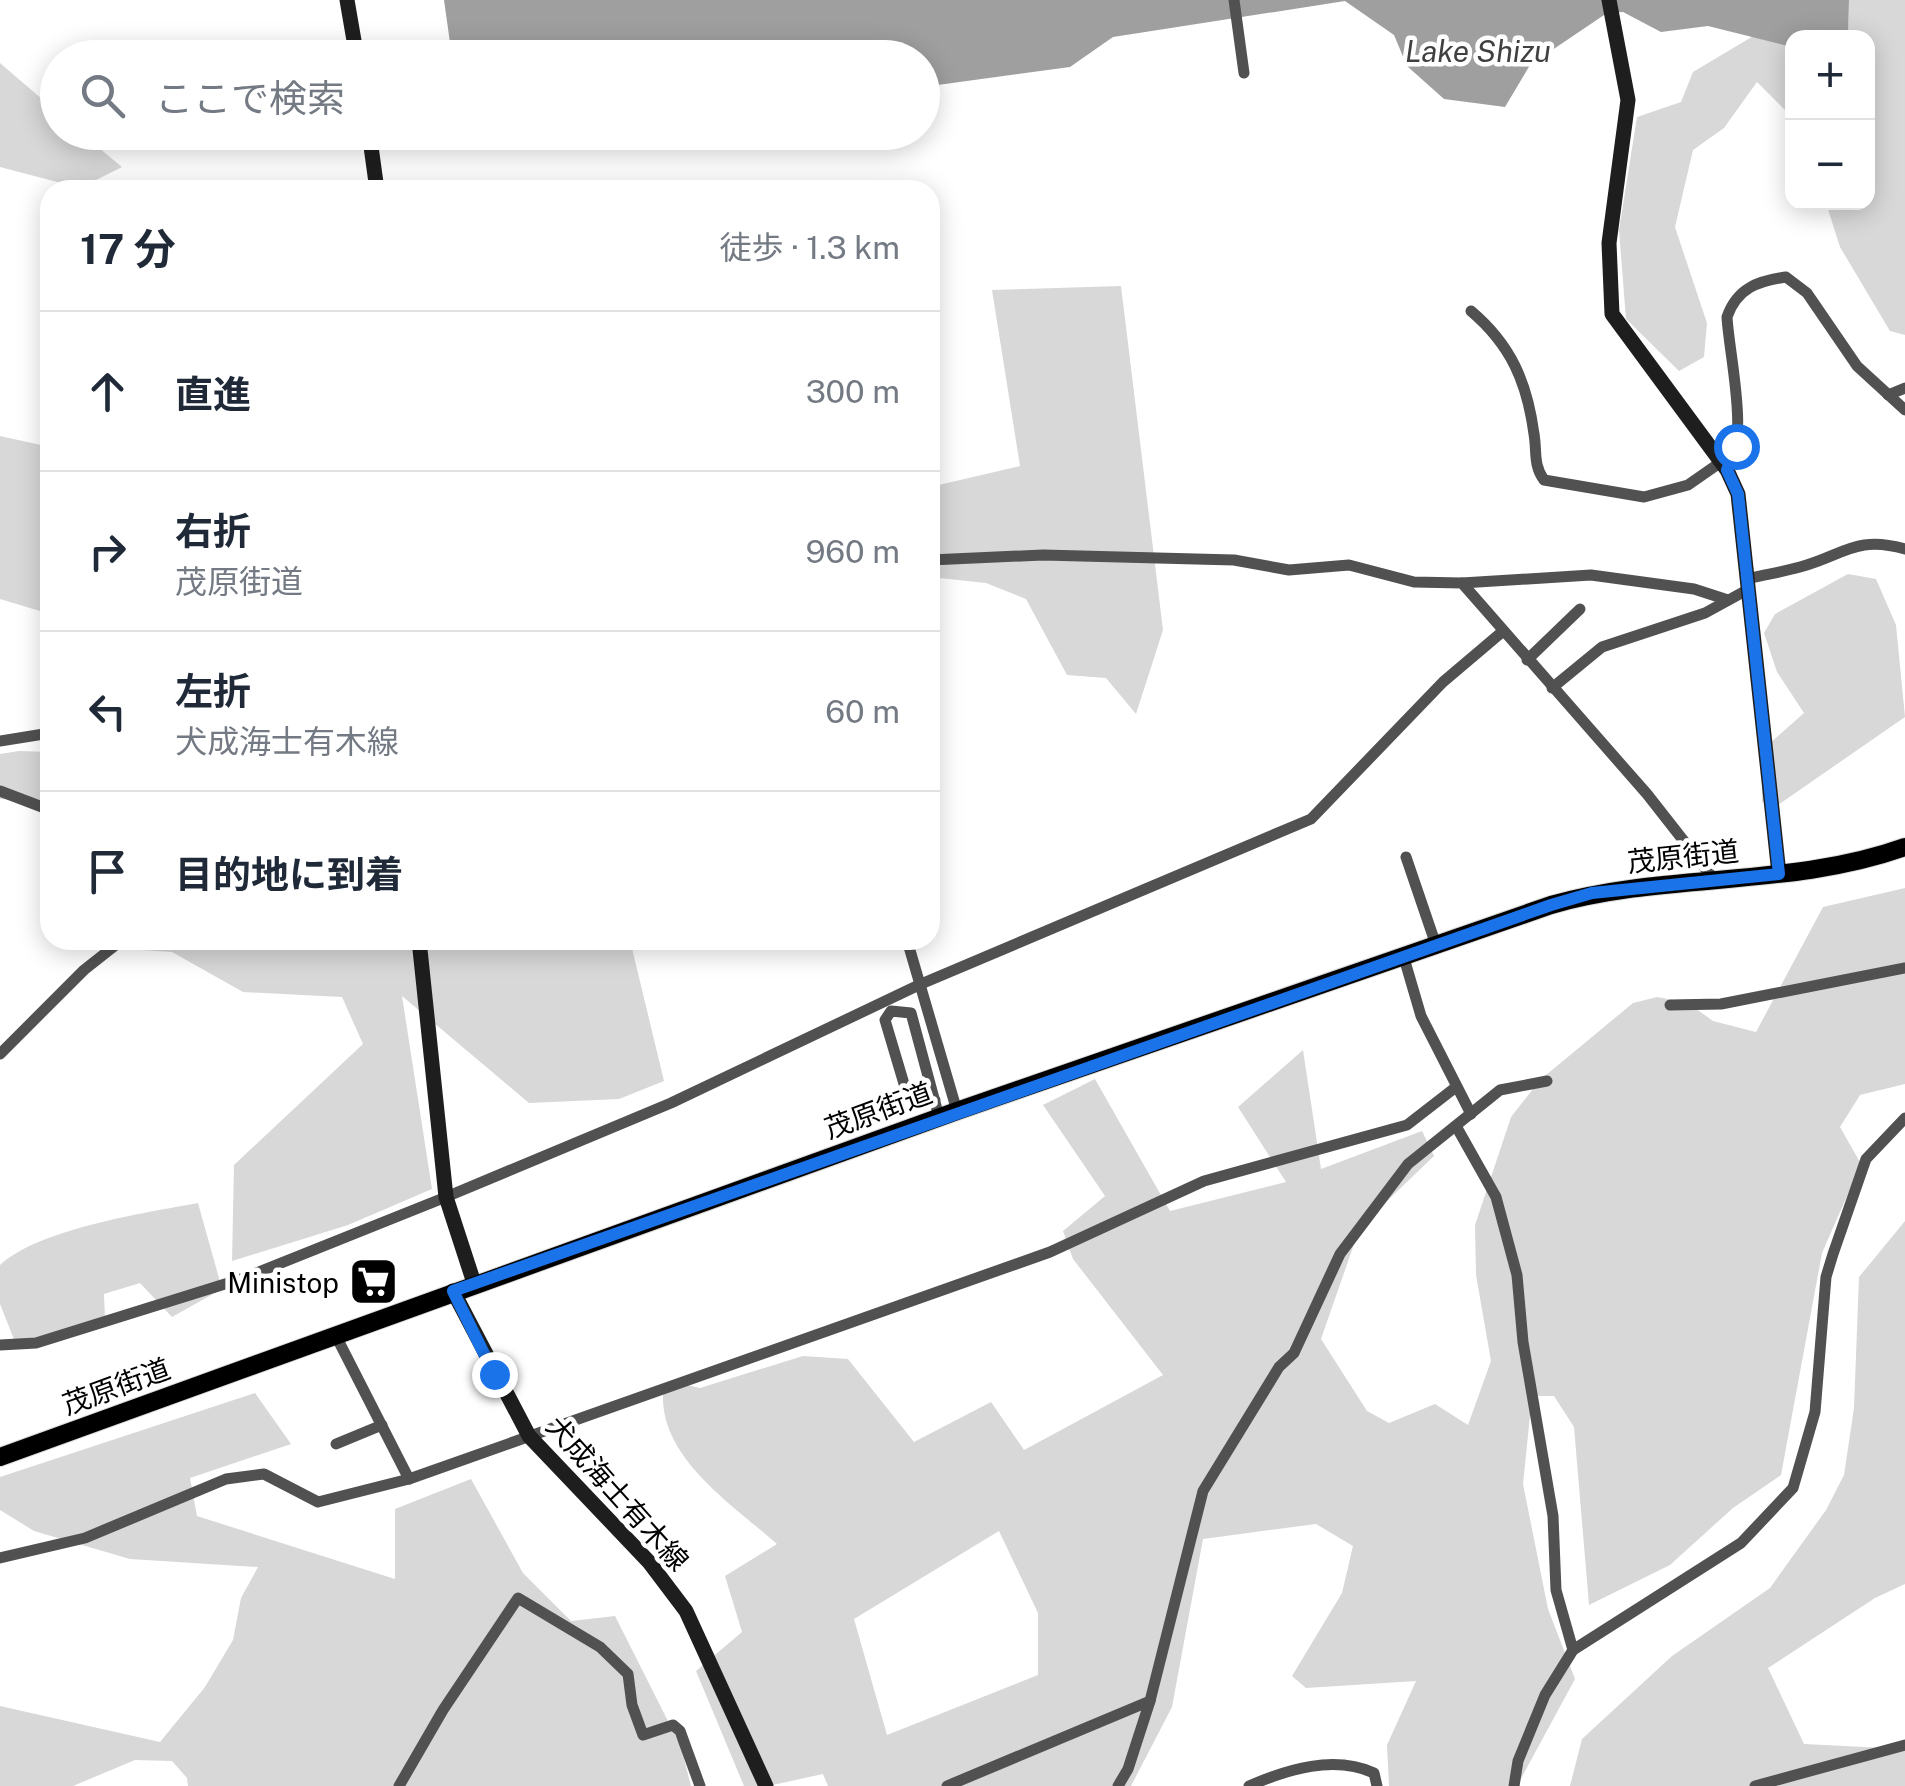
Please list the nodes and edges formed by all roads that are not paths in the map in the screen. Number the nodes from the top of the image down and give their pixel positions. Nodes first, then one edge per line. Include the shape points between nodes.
1 (348, 0) edge
2 (1234, 0) edge
3 (1610, 0) edge
4 (355, 40) edge
5 (1243, 67) dead end
6 (371, 150) edge
7 (376, 180) edge
8 (1470, 311) dead end
9 (1905, 388) edge
10 (1888, 396) junction
11 (1905, 410) edge
12 (1724, 466) junction
13 (1905, 550) edge
14 (940, 560) edge
15 (1462, 584) junction
16 (1747, 584) junction
17 (1728, 600) junction
18 (1580, 609) dead end
19 (1502, 632) junction
20 (1527, 660) junction
21 (1552, 688) junction
22 (40, 735) edge
23 (0, 741) edge
24 (0, 791) edge
25 (40, 806) edge
26 (1905, 846) edge
27 (1406, 858) dead end
28 (1779, 874) junction
29 (1716, 882) junction
30 (1436, 945) junction
31 (109, 950) edge
32 (417, 950) edge
33 (911, 950) edge
34 (1404, 958) junction
35 (1905, 968) edge
36 (921, 984) junction
37 (1670, 1005) dead end
38 (0, 1054) edge
39 (1547, 1081) dead end
40 (1456, 1087) junction
41 (944, 1109) junction
42 (1471, 1114) junction
43 (1905, 1118) edge
44 (1456, 1126) junction
45 (446, 1197) junction
46 (474, 1283) junction
47 (453, 1291) junction
48 (336, 1336) junction
49 (0, 1346) edge
50 (382, 1425) junction
51 (529, 1436) junction
52 (336, 1444) dead end
53 (0, 1457) edge
54 (409, 1479) junction
55 (0, 1558) edge
56 (1573, 1650) junction
57 (1150, 1701) junction
58 (1905, 1745) edge
59 (400, 1786) edge
60 (700, 1786) edge
61 (766, 1786) edge
62 (947, 1786) edge
63 (1118, 1786) edge
64 (1250, 1786) edge
65 (1377, 1786) edge
66 (1514, 1786) edge
67 (1755, 1786) edge

1 - 4 street
2 - 5 street
3 - 12 street via 1628,100 1609,244 1612,314
6 - 7 street
8 - 12 street via 1510,350 1522,376 1544,480 1644,497
9 - 10 street
10 - 11 street
10 - 12 street via 1857,366 1808,293 1786,277 1758,282 1732,303 1728,317 1736,446
12 - 16 street via 1738,494
13 - 16 street via 1854,544
14 - 15 street via 1234,560 1302,570 1349,566 1414,582
15 - 17 street via 1591,575
15 - 19 street
16 - 17 street
16 - 28 street
17 - 21 street via 1602,648
18 - 20 street
19 - 20 street
19 - 36 street via 1443,682 1311,818
20 - 21 street
21 - 29 street
22 - 23 street
24 - 25 street
26 - 28 main road, 茂原街道
27 - 30 street
28 - 29 main road, 茂原街道
29 - 30 main road, 茂原街道 via 1592,893
30 - 34 main road, 茂原街道
31 - 38 street
32 - 45 street
33 - 36 street
34 - 40 street via 1421,1016
34 - 41 main road, 茂原街道
35 - 37 street via 1721,1004
36 - 41 street
36 - 45 street via 672,1102
39 - 42 street via 1500,1090
40 - 42 street
40 - 51 street via 1407,1125 1204,1181 1050,1252
41 - 41 street via 911,1013 891,1011 886,1020 907,1094
41 - 46 main road, 茂原街道
42 - 44 street
43 - 56 street via 1866,1159 1826,1277 1814,1412 1793,1488 1741,1543
44 - 56 street via 1496,1198 1518,1276 1553,1516 1556,1590
44 - 57 street via 1408,1164 1340,1254 1294,1353 1204,1492
45 - 46 street
45 - 49 street via 241,1278 36,1343
46 - 47 main road, 茂原街道
47 - 48 main road, 茂原街道
47 - 51 street, 犬成海士有木線
48 - 50 street
48 - 53 main road, 茂原街道
50 - 52 street
50 - 54 street
51 - 54 street
51 - 61 street, 犬成海士有木線 via 671,1588
54 - 55 street via 318,1502 264,1474 226,1478 85,1538
56 - 66 street via 1545,1694
57 - 62 street
57 - 63 street
58 - 67 street
59 - 60 street via 518,1598 600,1646 628,1674 643,1736 673,1725 680,1730
64 - 65 street via 1306,1766 1341,1765 1374,1773

